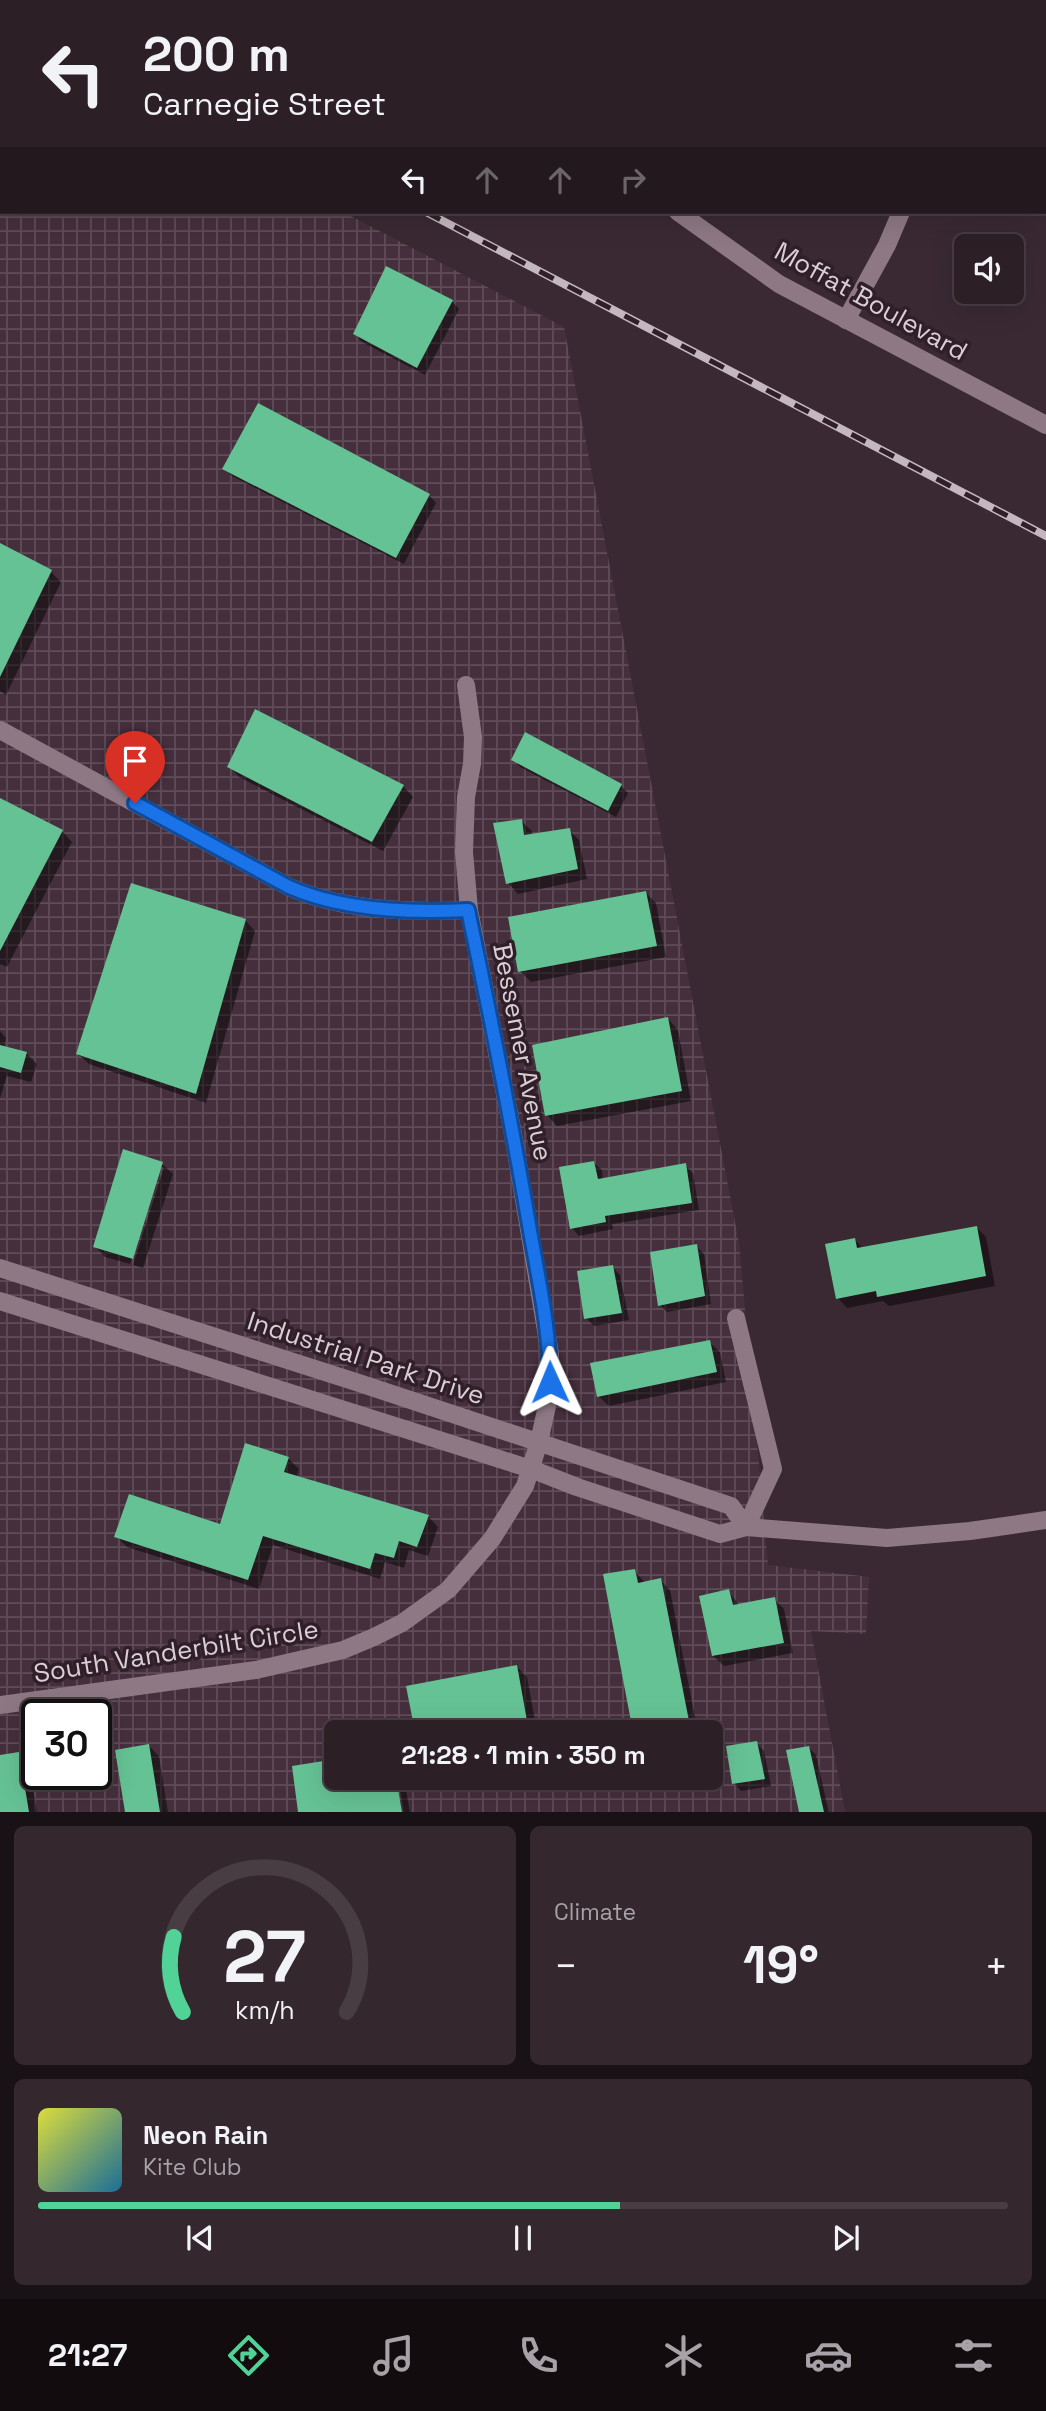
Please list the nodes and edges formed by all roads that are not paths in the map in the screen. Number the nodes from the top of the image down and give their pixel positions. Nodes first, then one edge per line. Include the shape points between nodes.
1 (681, 214) edge
2 (900, 214) edge
3 (846, 320) junction
4 (1046, 425) edge
5 (466, 685) dead end
6 (0, 730) edge
7 (468, 910) junction
8 (0, 1268) edge
9 (0, 1301) edge
10 (736, 1318) dead end
11 (539, 1442) junction
12 (531, 1469) junction
13 (1046, 1520) edge
14 (746, 1527) junction
15 (0, 1706) edge

1 - 3 street, Moffat Boulevard via 779,284
2 - 3 street
3 - 4 street, Moffat Boulevard
5 - 7 street, Bessemer Avenue via 473,737 464,852
6 - 7 street via 309,896 428,912
7 - 11 street, Bessemer Avenue via 513,1133 550,1354
8 - 11 street, Industrial Park Drive
9 - 12 street
10 - 14 street via 774,1469
11 - 12 street, Bessemer Avenue
11 - 14 street, Industrial Park Drive via 731,1506
12 - 14 street via 720,1534
12 - 15 street, South Vanderbilt Circle via 494,1536 448,1590 374,1637 343,1650 256,1670
13 - 14 street via 887,1538

